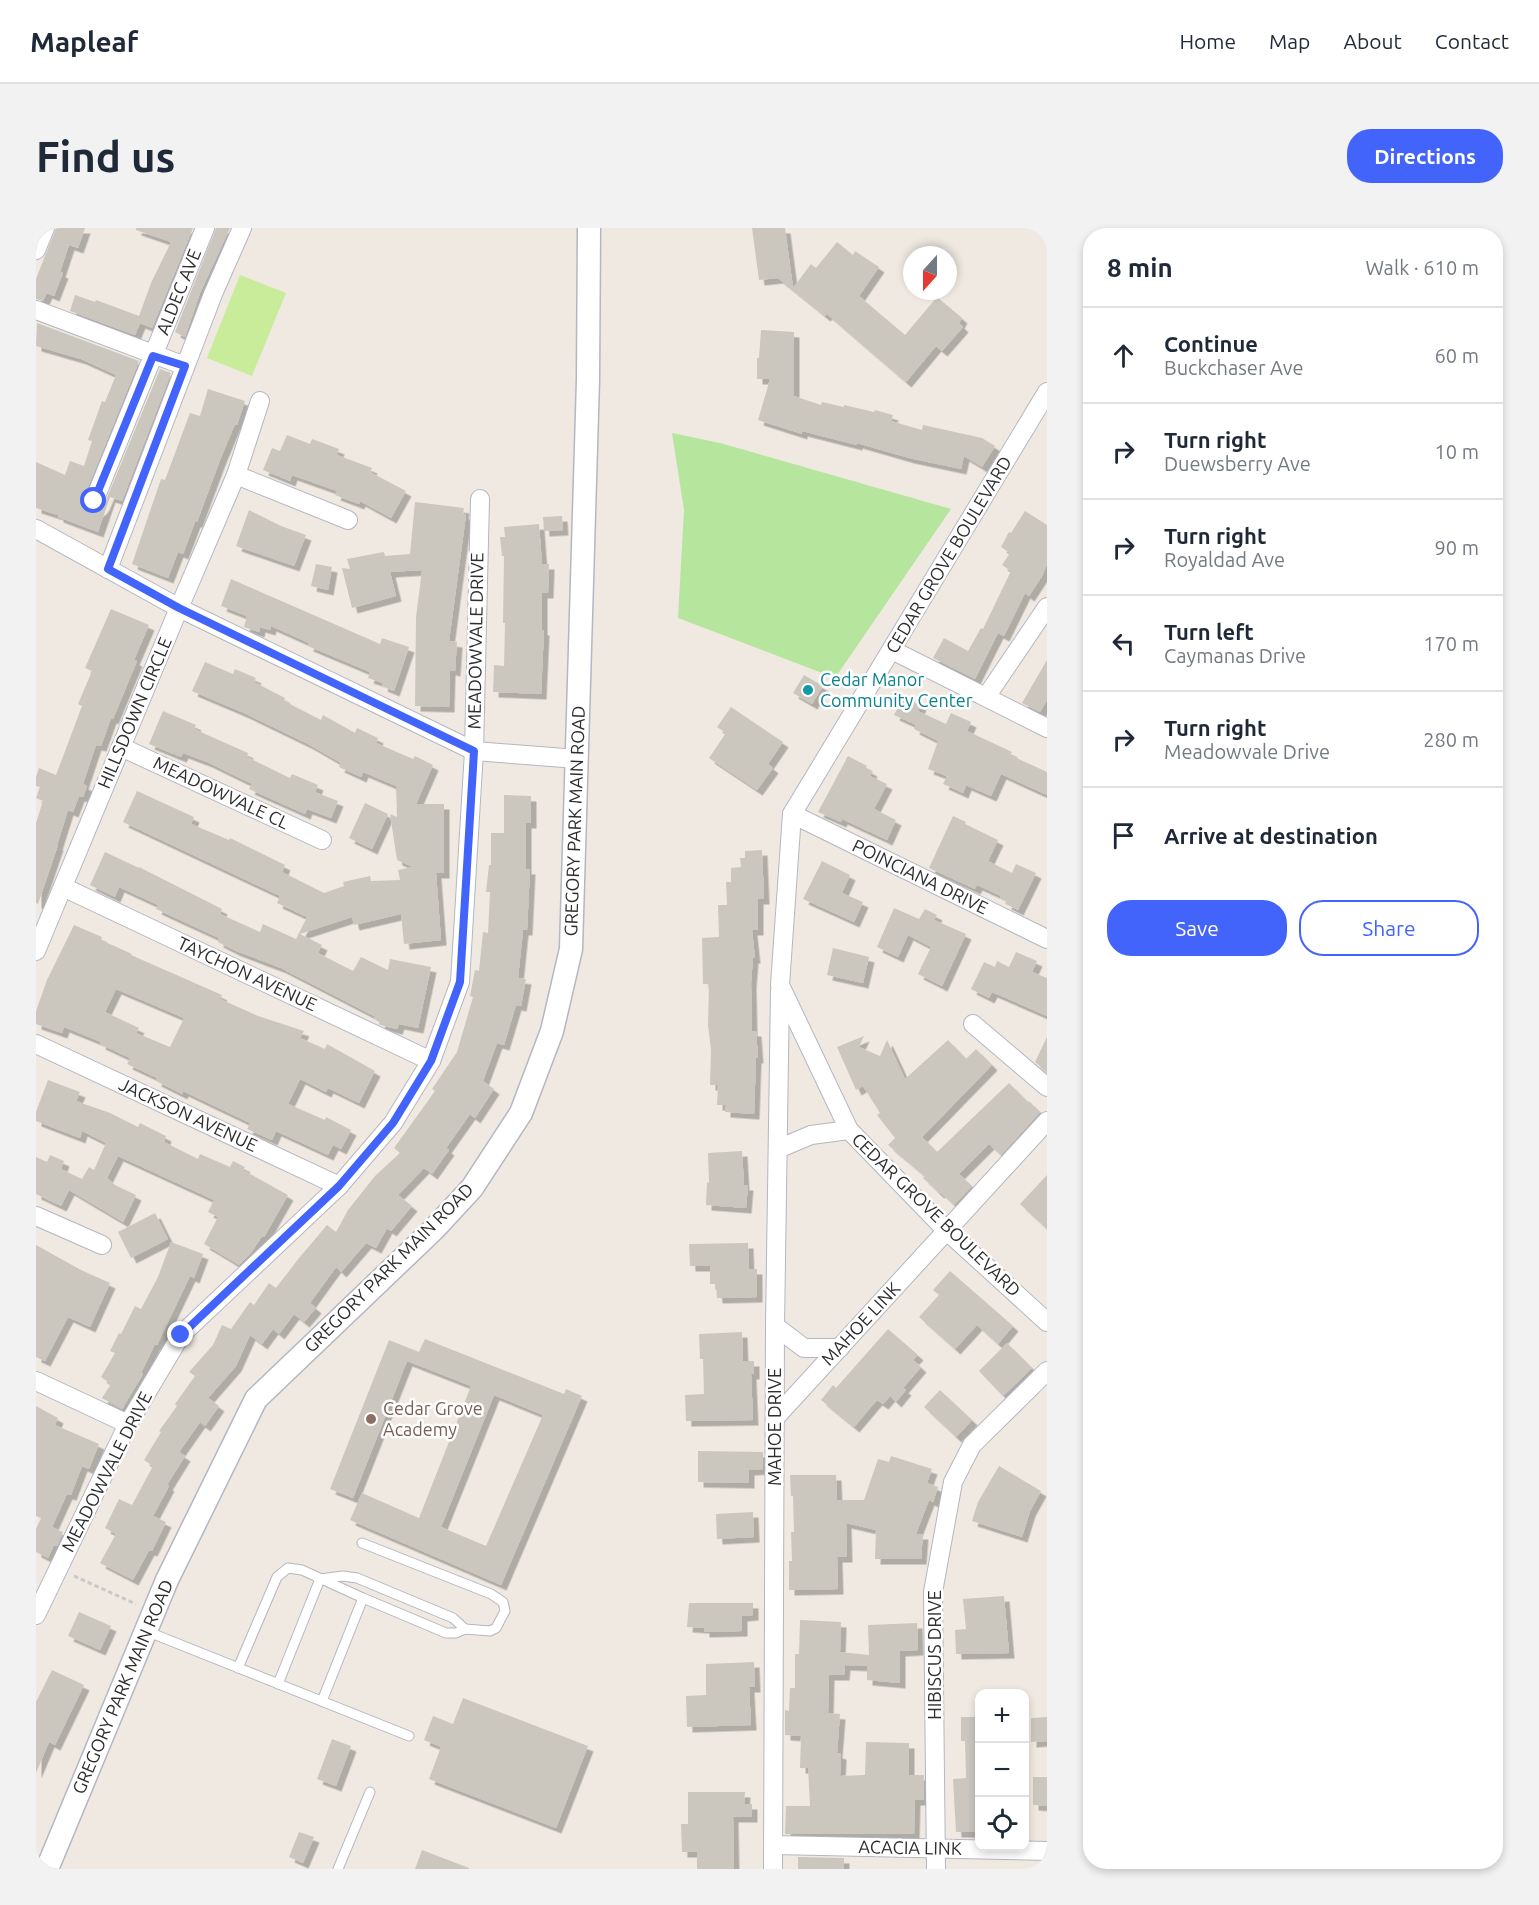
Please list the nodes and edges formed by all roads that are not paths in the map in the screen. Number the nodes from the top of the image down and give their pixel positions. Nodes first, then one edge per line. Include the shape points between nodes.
1 (45, 228) edge
2 (205, 228) edge
3 (242, 228) edge
4 (589, 228) edge
5 (36, 250) edge
6 (36, 310) edge
7 (153, 356) junction
8 (185, 366) junction
9 (1047, 392) edge
10 (260, 401) dead end
11 (237, 475) junction
12 (480, 499) dead end
13 (94, 501) dead end
14 (348, 520) dead end
15 (36, 529) edge
16 (108, 569) junction
17 (179, 608) junction
18 (1047, 608) edge
19 (892, 650) junction
20 (986, 698) junction
21 (1047, 728) edge
22 (121, 747) junction
23 (474, 751) junction
24 (577, 759) junction
25 (792, 814) junction
26 (322, 840) dead end
27 (63, 887) junction
28 (1047, 939) edge
29 (36, 951) edge
30 (780, 985) junction
31 (973, 1024) dead end
32 (36, 1044) edge
33 (431, 1061) junction
34 (1047, 1087) edge
35 (1047, 1120) edge
36 (849, 1130) junction
37 (778, 1149) junction
38 (339, 1186) junction
39 (36, 1216) edge
40 (947, 1231) junction
41 (102, 1245) dead end
42 (1047, 1322) edge
43 (775, 1326) junction
44 (840, 1348) junction
45 (1047, 1371) edge
46 (36, 1381) edge
47 (775, 1418) junction
48 (128, 1424) junction
49 (362, 1543) dead end
50 (320, 1579) junction
51 (363, 1598) junction
52 (36, 1615) edge
53 (150, 1622) junction
54 (465, 1629) junction
55 (238, 1668) junction
56 (278, 1684) junction
57 (322, 1701) junction
58 (409, 1736) dead end
59 (369, 1792) dead end
60 (774, 1845) junction
61 (936, 1849) junction
62 (1047, 1851) edge
63 (47, 1869) edge
64 (338, 1869) edge
65 (773, 1869) edge
66 (936, 1869) edge

1 - 5 street
2 - 7 street, ALDEC AVE
3 - 8 street
4 - 24 street, GREGORY PARK MAIN ROAD
6 - 7 street
7 - 8 street
7 - 13 street, ALDEC AVE
8 - 16 street
9 - 19 street, CEDAR GROVE BOULEVARD
10 - 11 street, HILLSDOWN CIRCLE
11 - 14 street
11 - 17 street, HILLSDOWN CIRCLE
12 - 23 street, MEADOWVALE DRIVE
15 - 16 street
16 - 17 street
17 - 22 street, HILLSDOWN CIRCLE
17 - 23 street
18 - 20 street
19 - 20 street
19 - 25 street, CEDAR GROVE BOULEVARD
20 - 21 street
22 - 26 street, MEADOWVALE CL
22 - 27 street, HILLSDOWN CIRCLE
23 - 24 street
23 - 33 street, MEADOWVALE DRIVE via 460,982
24 - 53 street, GREGORY PARK MAIN ROAD via 571,949 552,1031 521,1113 472,1188 256,1399
25 - 28 street, POINCIANA DRIVE
25 - 30 street, CEDAR GROVE BOULEVARD
27 - 29 street, HILLSDOWN CIRCLE
27 - 33 street, TAYCHON AVENUE
30 - 36 street, CEDAR GROVE BOULEVARD
30 - 37 street, MAHOE DRIVE
31 - 34 street
32 - 38 street, JACKSON AVENUE
33 - 38 street, MEADOWVALE DRIVE via 393,1123
35 - 40 street, MAHOE LINK
36 - 37 street via 811,1135
36 - 40 street, CEDAR GROVE BOULEVARD
37 - 43 street, MAHOE DRIVE
38 - 48 street, MEADOWVALE DRIVE via 181,1335
39 - 41 street
40 - 42 street, CEDAR GROVE BOULEVARD
40 - 44 street, MAHOE LINK
43 - 44 street via 804,1347
43 - 47 street, MAHOE DRIVE
44 - 47 street, MAHOE LINK
45 - 61 street, HIBISCUS DRIVE via 972,1445 953,1482 933,1592
46 - 48 street
47 - 60 street, MAHOE DRIVE
48 - 52 street, MEADOWVALE DRIVE
49 - 54 lane via 503,1602 505,1614 496,1628
50 - 51 lane
50 - 54 lane via 357,1578 453,1618
50 - 55 lane via 288,1568 277,1577
50 - 56 lane
51 - 54 lane via 446,1633
51 - 57 lane
53 - 55 lane
53 - 63 street, GREGORY PARK MAIN ROAD
55 - 56 lane
56 - 57 lane
57 - 58 lane
59 - 64 lane
60 - 61 street, ACACIA LINK
60 - 65 street, MAHOE DRIVE
61 - 62 street, ACACIA LINK
61 - 66 street, HIBISCUS DRIVE

